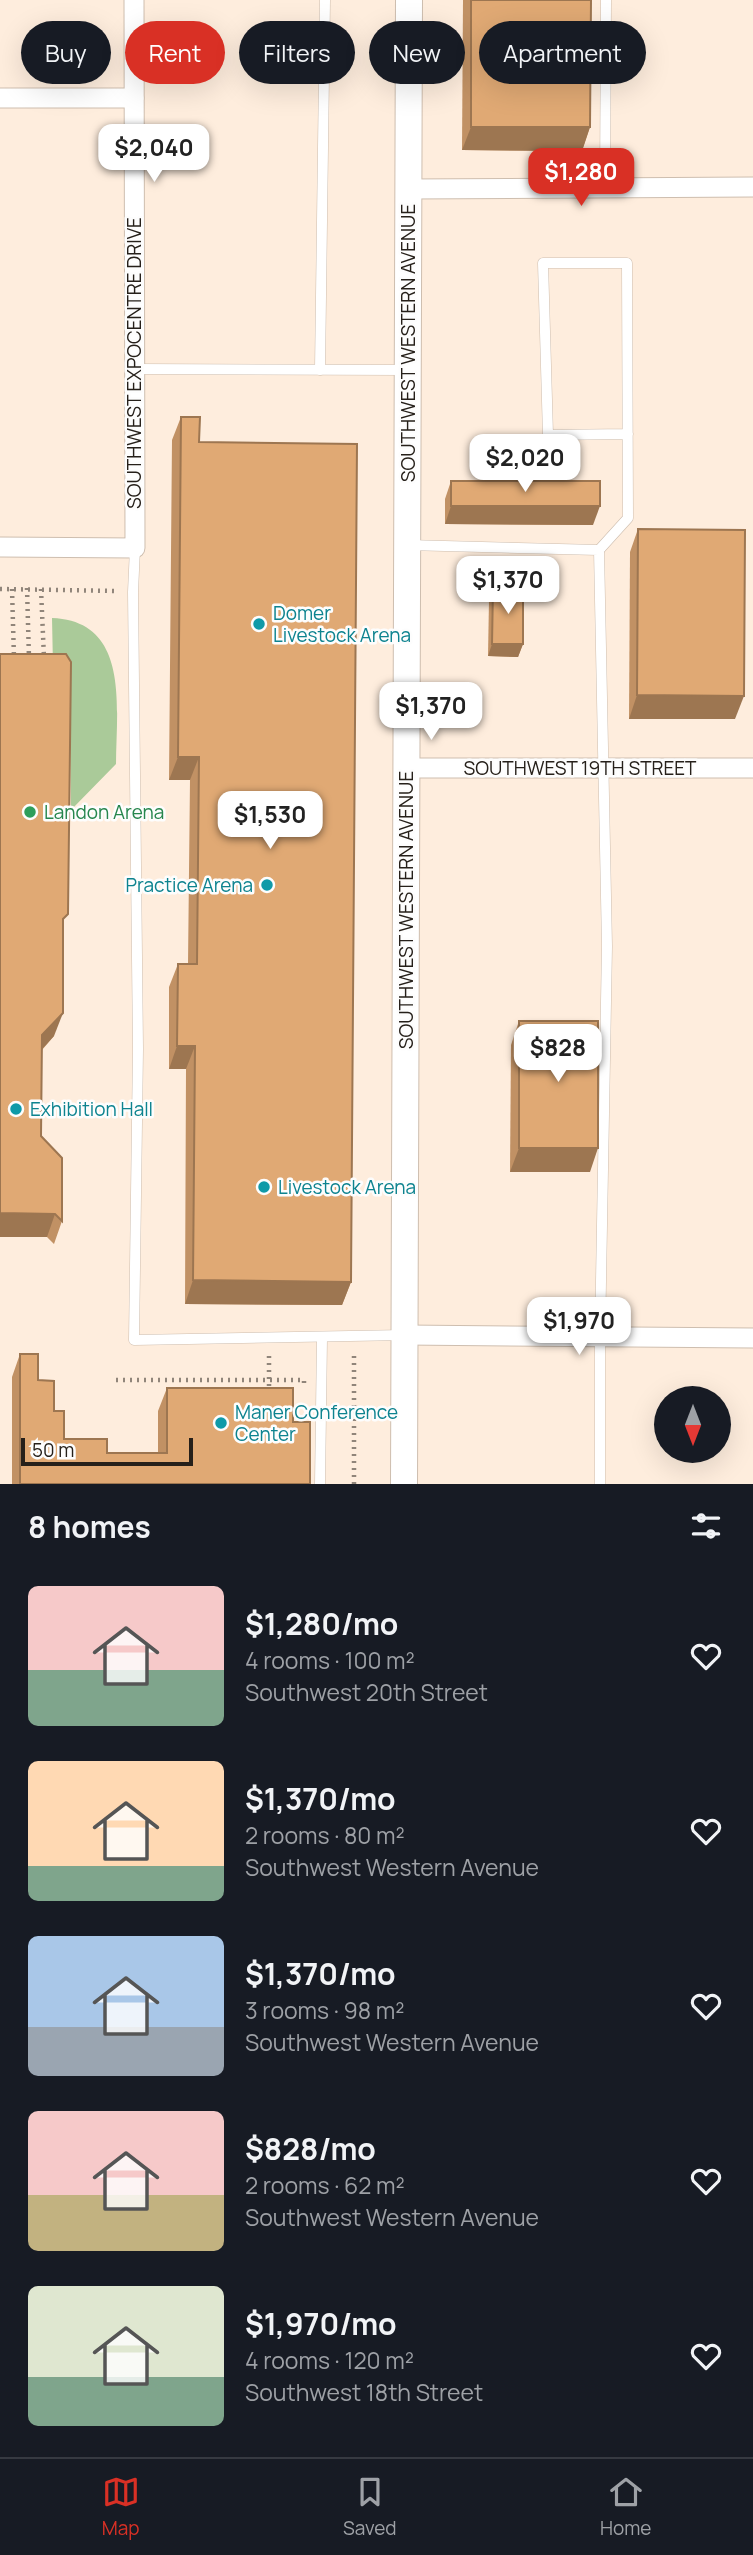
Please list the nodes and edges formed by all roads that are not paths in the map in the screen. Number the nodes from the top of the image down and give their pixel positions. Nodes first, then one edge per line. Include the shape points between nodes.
1 (134, 0) edge
2 (325, 0) edge
3 (409, 0) edge
4 (606, 0) edge
5 (0, 98) edge
6 (134, 98) junction
7 (753, 187) edge
8 (605, 188) junction
9 (409, 189) junction
10 (134, 369) junction
11 (320, 370) junction
12 (408, 370) junction
13 (628, 434) junction
14 (407, 545) junction
15 (0, 547) edge
16 (135, 548) junction
17 (599, 550) junction
18 (407, 768) junction
19 (602, 768) junction
20 (753, 768) edge
21 (405, 1335) junction
22 (600, 1337) junction
23 (322, 1338) junction
24 (753, 1338) edge
25 (320, 1484) edge
26 (404, 1484) edge
27 (600, 1484) edge

1 - 6 street, SOUTHWEST EXPOCENTRE DRIVE
2 - 11 lane
3 - 9 street, SOUTHWEST WESTERN AVENUE
4 - 8 lane
5 - 6 street
6 - 10 street, SOUTHWEST EXPOCENTRE DRIVE
7 - 8 street
8 - 9 street
9 - 12 street, SOUTHWEST WESTERN AVENUE
10 - 11 lane
10 - 16 street, SOUTHWEST EXPOCENTRE DRIVE
11 - 12 lane
12 - 14 street, SOUTHWEST WESTERN AVENUE
13 - 13 lane via 627,264 543,264 548,435
13 - 17 lane via 628,518
14 - 17 lane
14 - 18 street, SOUTHWEST WESTERN AVENUE
15 - 16 street
16 - 23 lane via 138,1049 134,1340
17 - 19 lane
18 - 19 street, SOUTHWEST 19TH STREET
18 - 21 street, SOUTHWEST WESTERN AVENUE
19 - 20 street, SOUTHWEST 19TH STREET
19 - 22 lane via 607,946
21 - 22 street
21 - 23 lane
21 - 26 street, SOUTHWEST WESTERN AVENUE
22 - 24 street
22 - 27 lane
23 - 25 lane

